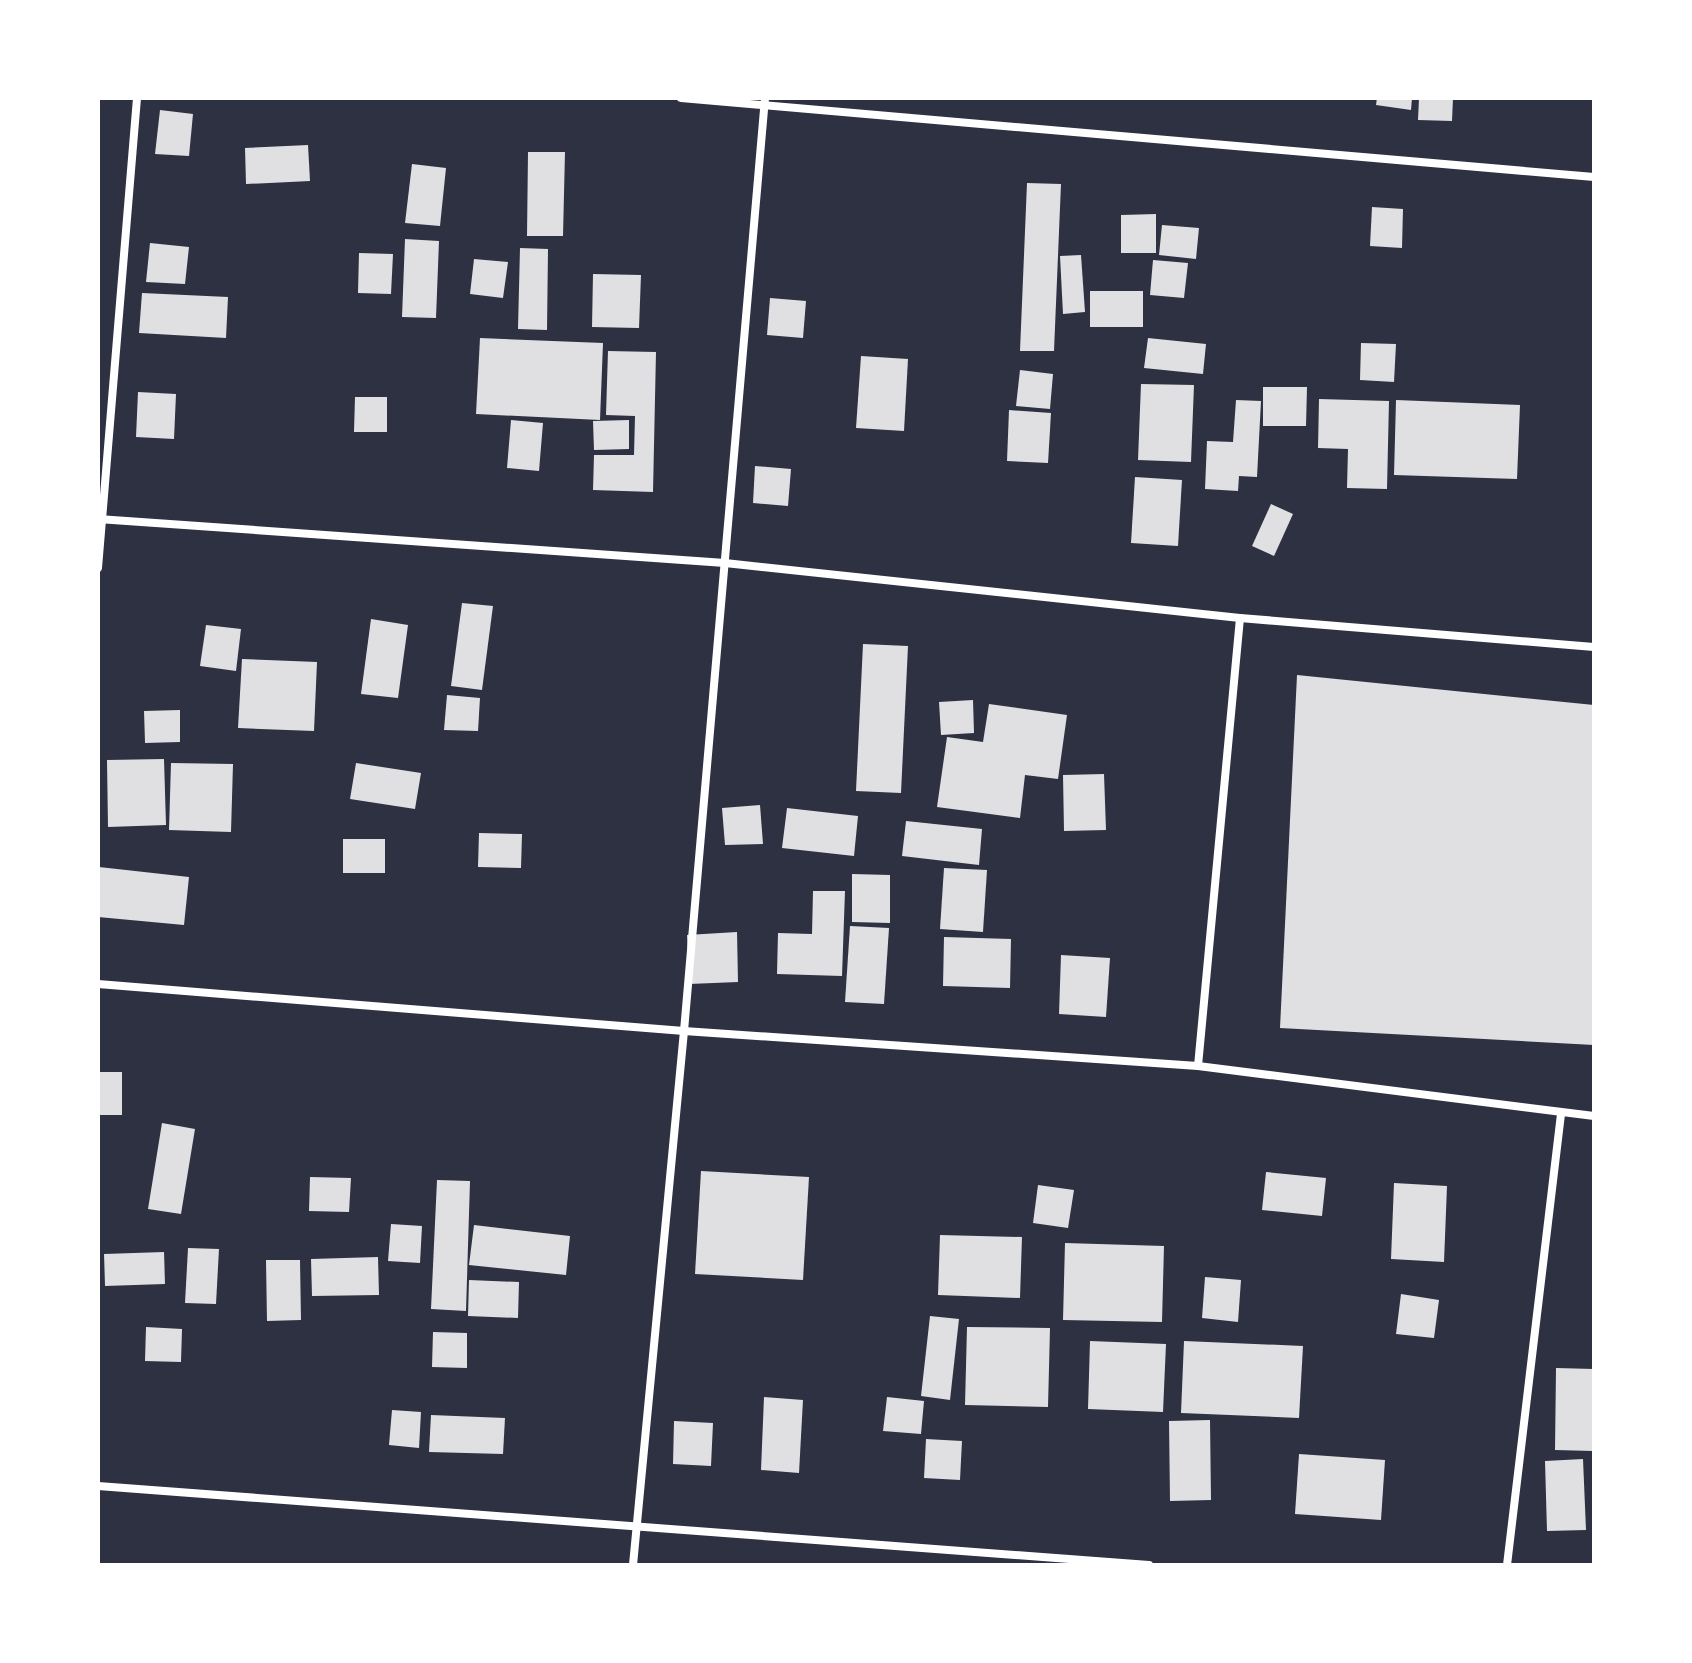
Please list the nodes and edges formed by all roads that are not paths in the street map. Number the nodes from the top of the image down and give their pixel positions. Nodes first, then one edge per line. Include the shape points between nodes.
1 (137, 98) edge
2 (681, 98) edge
3 (765, 101) edge
4 (1594, 177) edge
5 (100, 520) edge
6 (725, 563) junction
7 (98, 568) edge
8 (1240, 618) junction
9 (1594, 647) edge
10 (98, 984) edge
11 (684, 1031) junction
12 (1198, 1066) junction
13 (1561, 1114) junction
14 (1594, 1116) edge
15 (98, 1486) edge
16 (637, 1527) junction
17 (633, 1565) edge
18 (1149, 1565) edge
19 (1507, 1565) edge

1 - 5 street
2 - 3 street
3 - 4 street
3 - 6 street
5 - 6 street
5 - 7 street
6 - 8 street
6 - 11 street
8 - 9 street
8 - 12 street
10 - 11 street
11 - 12 street
11 - 16 street
12 - 13 street
13 - 14 street
13 - 19 street
15 - 16 street
16 - 17 street
16 - 18 street

